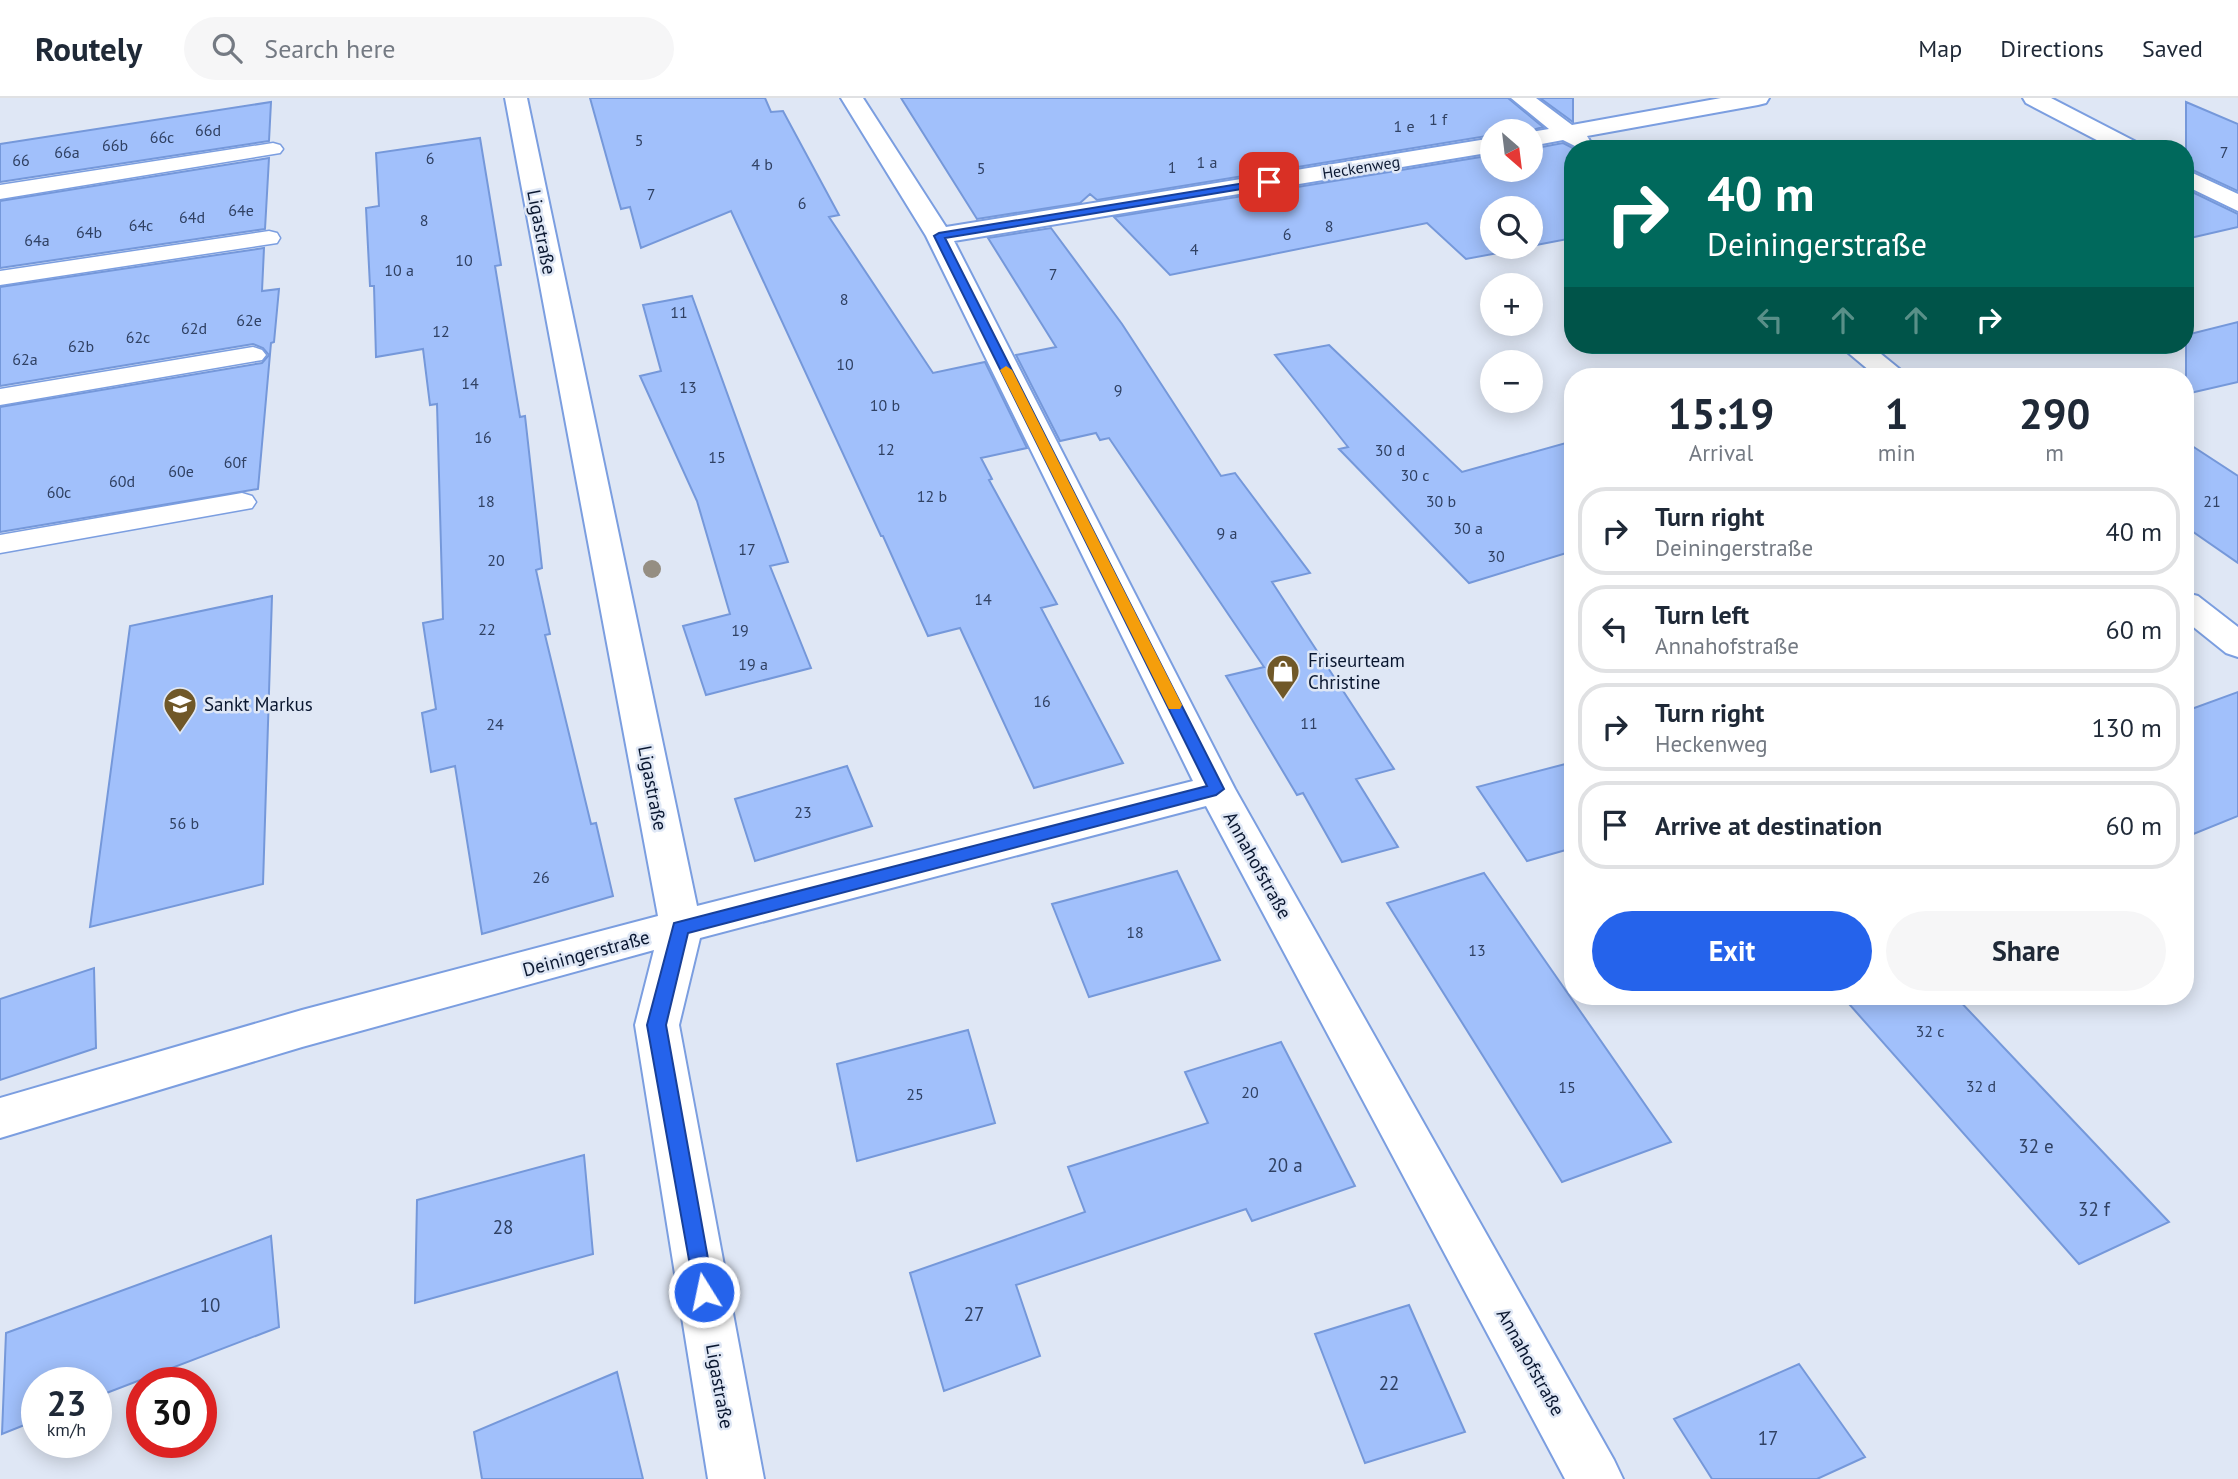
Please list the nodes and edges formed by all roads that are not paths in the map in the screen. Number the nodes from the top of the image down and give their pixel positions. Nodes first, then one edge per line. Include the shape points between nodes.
1 (516, 98) edge
2 (852, 98) edge
3 (1522, 98) edge
4 (1758, 98) edge
5 (2034, 98) edge
6 (1568, 132) junction
7 (1544, 137) edge
8 (1578, 140) edge
9 (2115, 140) edge
10 (1480, 147) edge
11 (273, 149) dead end
12 (2194, 181) edge
13 (0, 192) edge
14 (2238, 204) edge
15 (939, 236) junction
16 (269, 239) dead end
17 (0, 278) edge
18 (1865, 354) edge
19 (253, 355) dead end
20 (1883, 368) edge
21 (0, 397) edge
22 (242, 502) dead end
23 (0, 544) edge
24 (2194, 609) edge
25 (2231, 632) edge
26 (1216, 789) junction
27 (681, 928) junction
28 (0, 1118) edge
29 (736, 1479) edge
30 (1595, 1479) edge

1 - 27 street, Ligastraße
2 - 15 street, Annahofstraße
3 - 6 street
4 - 6 street
5 - 9 street
6 - 7 street
6 - 8 street
10 - 15 street, Heckenweg
11 - 13 lane
12 - 14 street
15 - 26 street, Annahofstraße
16 - 17 lane
18 - 20 street
19 - 21 lane
22 - 23 lane
24 - 25 street
26 - 27 street, Deiningerstraße
26 - 30 street, Annahofstraße
27 - 28 street, Deiningerstraße via 169,1066
27 - 29 street, Ligastraße via 657,1025

